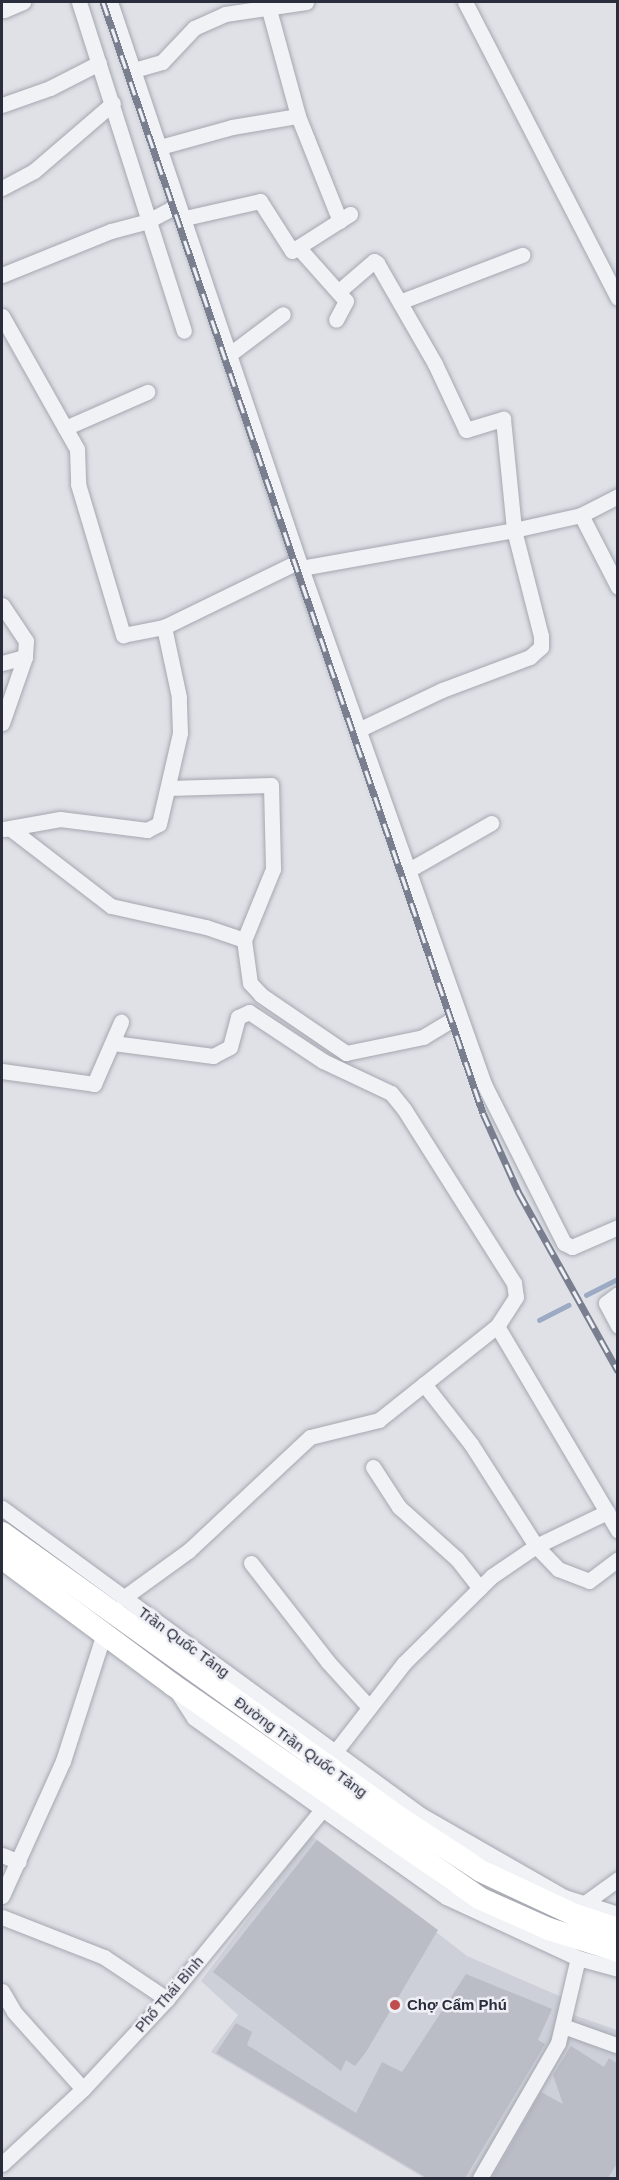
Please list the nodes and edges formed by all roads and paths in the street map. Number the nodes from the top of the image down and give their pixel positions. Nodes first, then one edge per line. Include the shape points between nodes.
1 (23, 2) edge
2 (79, 2) edge
3 (110, 2) edge
4 (306, 2) edge
5 (465, 2) edge
6 (268, 6) junction
7 (4, 10) dead end
8 (99, 63) junction
9 (134, 70) junction
10 (113, 103) junction
11 (2, 105) edge
12 (298, 116) junction
13 (160, 147) junction
14 (2, 188) edge
15 (185, 218) junction
16 (148, 221) junction
17 (298, 247) junction
18 (522, 255) dead end
19 (2, 275) edge
20 (339, 291) junction
21 (618, 298) edge
22 (402, 302) junction
23 (283, 314) dead end
24 (2, 316) edge
25 (336, 320) dead end
26 (184, 331) dead end
27 (230, 354) junction
28 (147, 392) dead end
29 (65, 428) junction
30 (618, 496) edge
31 (581, 515) junction
32 (514, 530) junction
33 (301, 568) junction
34 (618, 587) edge
35 (2, 605) edge
36 (164, 627) junction
37 (25, 657) junction
38 (2, 663) edge
39 (2, 723) edge
40 (358, 730) junction
41 (168, 788) junction
42 (491, 823) dead end
43 (6, 829) edge
44 (407, 871) junction
45 (244, 940) junction
46 (458, 1016) junction
47 (121, 1022) dead end
48 (113, 1043) junction
49 (2, 1071) edge
50 (618, 1227) edge
51 (618, 1294) edge
52 (618, 1326) edge
53 (501, 1331) junction
54 (424, 1384) junction
55 (373, 1467) dead end
56 (2, 1508) edge
57 (607, 1512) junction
58 (618, 1532) edge
59 (2, 1533) edge
60 (536, 1546) junction
61 (2, 1558) edge
62 (618, 1559) edge
63 (251, 1563) dead end
64 (480, 1588) junction
65 (123, 1598) junction
66 (104, 1633) junction
67 (173, 1685) junction
68 (369, 1707) junction
69 (335, 1752) junction
70 (321, 1811) junction
71 (2, 1855) edge
72 (19, 1862) junction
73 (618, 1879) edge
74 (2, 1896) edge
75 (582, 1905) junction
76 (618, 1914) edge
77 (2, 1917) edge
78 (618, 1929) edge
79 (618, 1951) edge
80 (578, 1958) junction
81 (618, 1969) edge
82 (2, 1991) edge
83 (167, 1999) junction
84 (563, 2026) junction
85 (616, 2045) edge
86 (83, 2089) junction
87 (2, 2164) edge
88 (480, 2178) edge

1 - 7 street
2 - 8 street
3 - 9 street
4 - 6 street
5 - 21 street
6 - 9 street via 225,14 199,24 162,62
6 - 12 street
8 - 10 street
8 - 11 street via 50,88
9 - 13 street
10 - 14 street via 34,171
10 - 16 street
12 - 13 street via 232,127
12 - 17 street via 345,218
13 - 15 street
15 - 16 street via 174,207
15 - 17 street via 260,201 288,248
15 - 27 street
16 - 19 street via 111,231
16 - 26 street
17 - 20 street
18 - 22 street
20 - 22 street via 374,261
20 - 25 street via 346,306
22 - 32 street via 466,430 503,419
23 - 27 street
24 - 29 street
27 - 33 street
28 - 29 street
29 - 36 street via 79,455 78,484 119,630 130,636
30 - 31 street
31 - 32 street
31 - 34 street
32 - 33 street
32 - 40 street via 541,636 537,653
33 - 36 street via 295,563
33 - 40 street
35 - 37 street via 26,641
36 - 41 street via 179,706 180,733
37 - 38 street
37 - 39 street
40 - 44 street
41 - 43 street via 163,814 154,828 80,818
41 - 45 street via 270,785 273,869
42 - 44 street
43 - 45 street via 111,906 206,927
44 - 46 street
45 - 46 street via 250,983 261,995 346,1053 423,1037
46 - 50 street via 557,1233 573,1247
47 - 48 street
48 - 49 street via 99,1079 89,1086
48 - 53 street via 213,1056 230,1047 238,1017 249,1012 323,1061 391,1093 514,1283 513,1306
51 - 52 street via 606,1303
53 - 54 street
53 - 57 street
54 - 60 street via 471,1444
54 - 65 street via 372,1424 310,1437 188,1551
55 - 64 street via 399,1507 457,1559
56 - 65 street, Trần Quốc Tảng
57 - 58 street
57 - 60 street
59 - 78 highway, Đường Trần Quốc Tảng via 481,1871 575,1915
60 - 62 street via 558,1569 589,1581
60 - 64 street
61 - 66 highway, Đường Trần Quốc Tảng
63 - 68 street via 328,1662
64 - 68 street via 404,1663
65 - 69 street, Trần Quốc Tảng
66 - 67 highway, Đường Trần Quốc Tảng
66 - 72 street via 63,1761
67 - 70 street via 194,1718
67 - 79 highway, Đường Trần Quốc Tảng via 479,1898 549,1929
68 - 69 street
69 - 75 street, Trần Quốc Tảng via 455,1836
70 - 80 street via 446,1897
70 - 83 street, Phố Thái Bình
71 - 72 street
72 - 74 street
73 - 75 street
75 - 76 street, Trần Quốc Tảng
77 - 83 street via 104,1957
80 - 81 street
80 - 84 street
82 - 86 street via 14,2012
83 - 86 street, Phố Thái Bình
84 - 85 street
84 - 88 street via 558,2043
86 - 87 street, Phố Thái Bình

